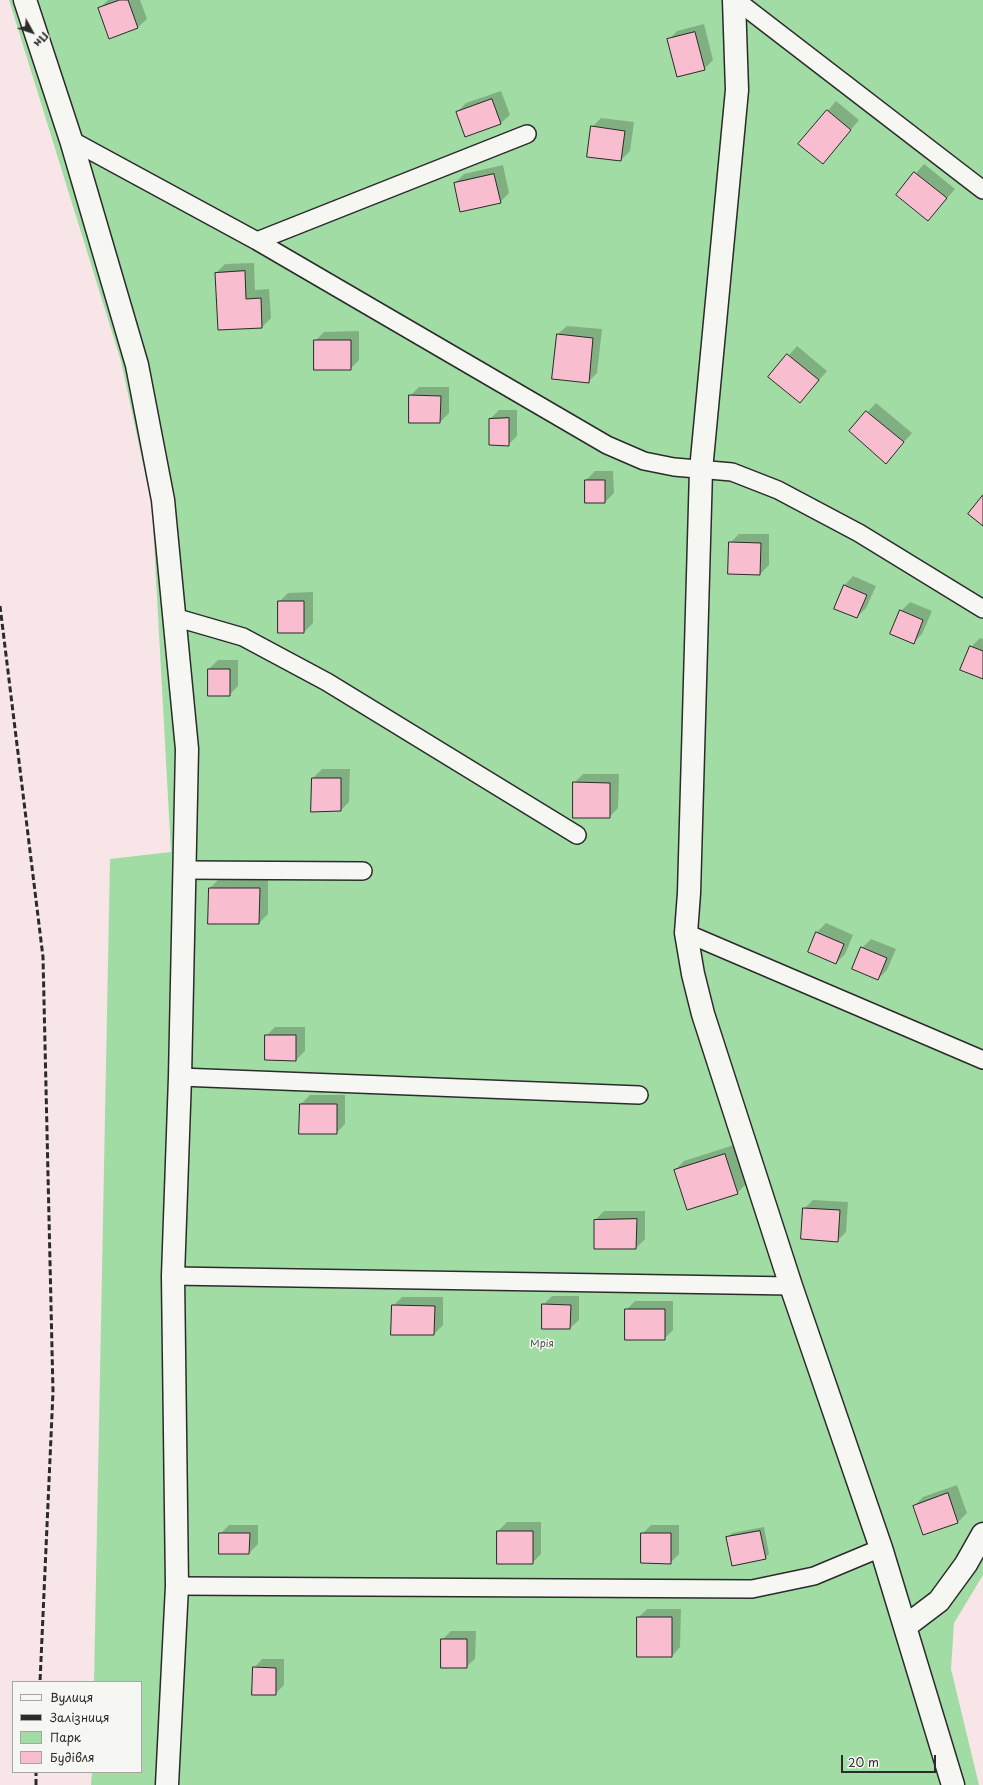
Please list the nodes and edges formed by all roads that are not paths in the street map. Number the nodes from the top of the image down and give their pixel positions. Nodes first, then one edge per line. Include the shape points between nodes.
1 (735, 0) edge
2 (29, 1) edge
3 (527, 134) dead end
4 (71, 140) junction
5 (983, 190) edge
6 (257, 241) junction
7 (701, 470) junction
8 (983, 609) edge
9 (174, 617) junction
10 (578, 835) dead end
11 (184, 870) junction
12 (363, 871) dead end
13 (686, 933) junction
14 (983, 1060) edge
15 (180, 1077) junction
16 (639, 1095) dead end
17 (173, 1276) junction
18 (791, 1286) junction
19 (983, 1534) edge
20 (881, 1548) junction
21 (177, 1586) junction
22 (906, 1626) junction
23 (167, 1785) edge
24 (953, 1785) edge

1 - 5 lane
1 - 7 street via 737,90
2 - 4 street
3 - 6 lane
4 - 6 lane
4 - 9 street via 137,365 163,500
6 - 7 lane via 607,445 644,461
7 - 8 lane via 732,472 778,490 859,534
7 - 13 street
9 - 10 lane via 243,637 264,648 327,682
9 - 11 street via 187,749
11 - 12 lane
11 - 15 street
13 - 14 lane
13 - 18 street via 703,1014
15 - 16 lane
15 - 17 street
17 - 18 lane
17 - 21 street
18 - 20 street
19 - 22 street via 966,1564 939,1601
20 - 21 lane via 814,1576 752,1589
20 - 22 street
21 - 23 street
22 - 24 street

